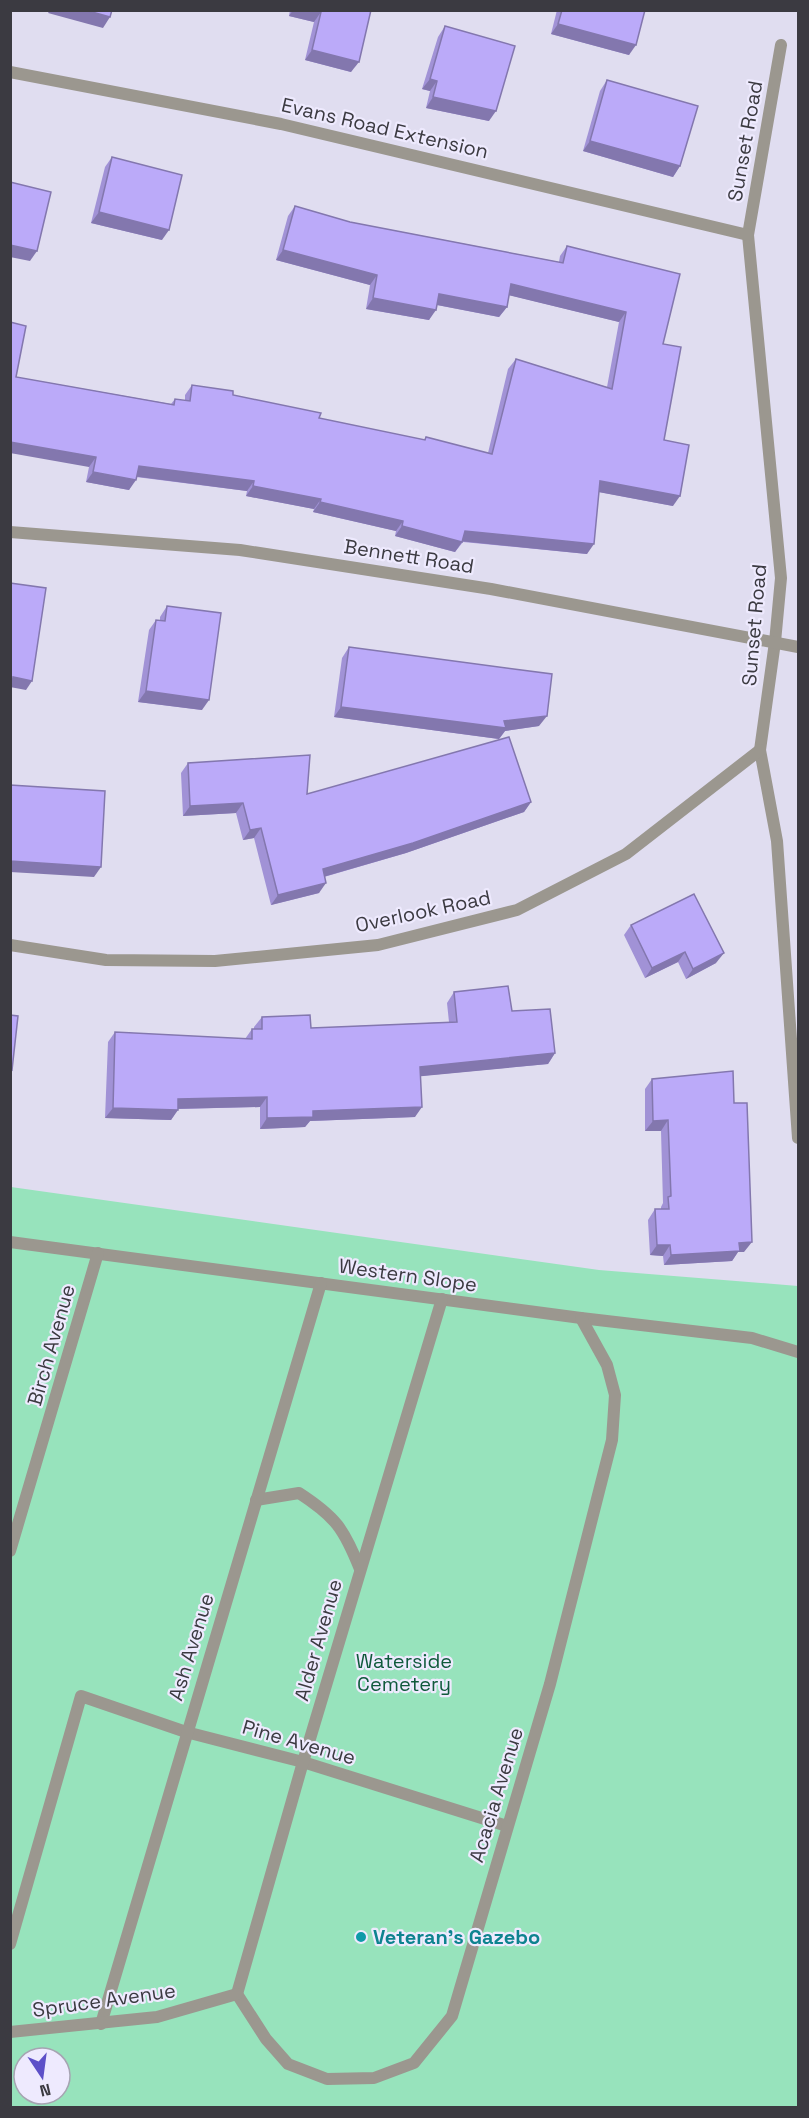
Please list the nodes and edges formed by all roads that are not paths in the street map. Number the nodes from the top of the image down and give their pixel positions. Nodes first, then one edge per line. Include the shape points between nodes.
1 (781, 45) dead end
2 (10, 72) edge
3 (748, 235) junction
4 (10, 532) edge
5 (775, 642) junction
6 (798, 647) edge
7 (760, 750) junction
8 (10, 945) edge
9 (798, 1138) edge
10 (10, 1242) edge
11 (98, 1253) junction
12 (321, 1283) junction
13 (442, 1299) junction
14 (581, 1318) junction
15 (798, 1352) edge
16 (256, 1500) junction
17 (10, 1551) edge
18 (360, 1569) junction
19 (186, 1732) junction
20 (303, 1762) junction
21 (507, 1826) junction
22 (10, 1944) edge
23 (237, 1994) junction
24 (100, 2024) junction
25 (10, 2032) edge

1 - 3 street, Sunset Road
2 - 3 street, Evans Road Extension via 281,124
3 - 5 street, Sunset Road via 781,578
4 - 5 street, Bennett Road via 240,550 491,589
5 - 6 street, Bennett Road
5 - 7 street, Sunset Road
7 - 8 street, Overlook Road via 626,854 517,910 378,945 215,961 106,960
7 - 9 street, Sunset Road via 777,841
10 - 11 street, Western Slope
11 - 12 street, Western Slope
11 - 17 street, Birch Avenue
12 - 13 street, Western Slope
12 - 16 street, Ash Avenue
13 - 14 street, Western Slope
13 - 18 street, Alder Avenue
14 - 15 street, Western Slope via 752,1338
14 - 21 street, Acacia Avenue via 607,1365 615,1395 612,1440 550,1684
16 - 18 street via 299,1492 322,1507 345,1531
16 - 19 street, Ash Avenue
18 - 20 street, Alder Avenue
19 - 20 street, Pine Avenue
19 - 22 street, Pine Avenue via 81,1696
19 - 24 street, Ash Avenue
20 - 21 street, Pine Avenue
20 - 23 street, Alder Avenue
21 - 23 street, Acacia Avenue via 452,2016 414,2063 374,2078 327,2079 288,2064 266,2039
23 - 24 street, Spruce Avenue via 157,2017
24 - 25 street, Spruce Avenue

